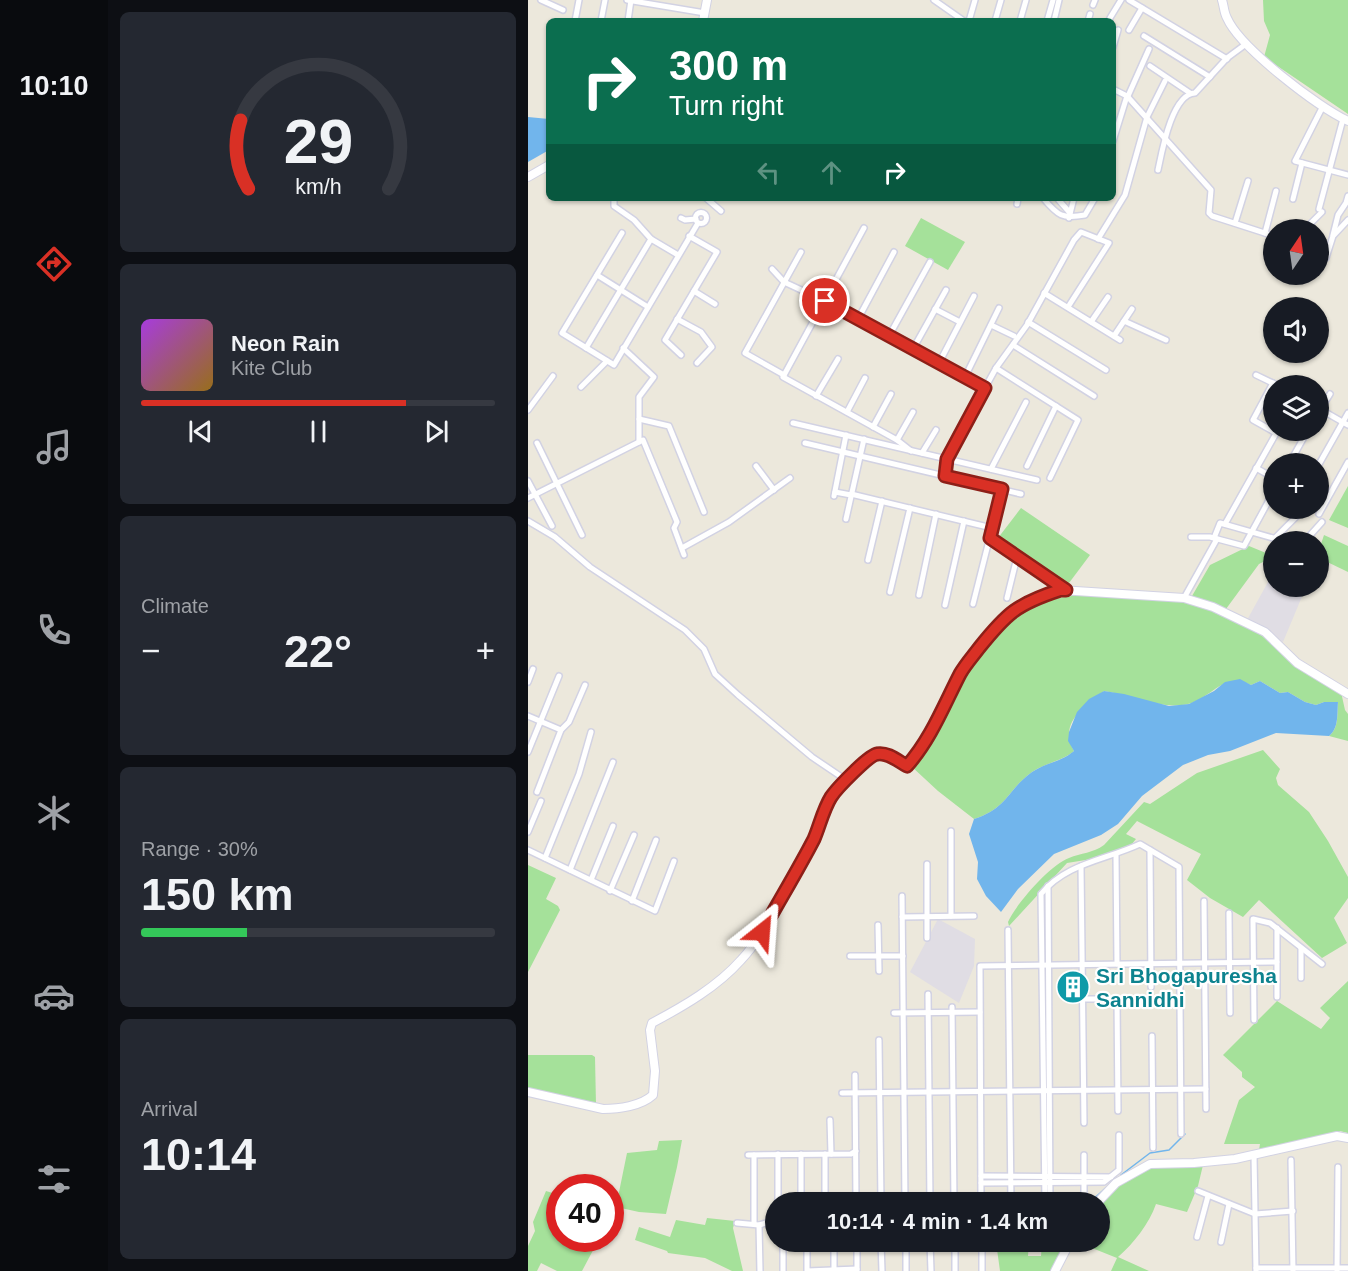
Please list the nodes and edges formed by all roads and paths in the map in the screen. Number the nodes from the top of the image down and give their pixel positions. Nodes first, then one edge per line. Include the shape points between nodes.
1 (541, 0) edge
2 (579, 0) edge
3 (605, 0) edge
4 (630, 0) edge
5 (707, 0) edge
6 (934, 0) edge
7 (948, 0) edge
8 (975, 0) edge
9 (1001, 0) edge
10 (1026, 0) edge
11 (1053, 0) edge
12 (1059, 0) edge
13 (1121, 0) edge
14 (1129, 0) edge
15 (1222, 0) edge
16 (1142, 8) junction
17 (946, 9) junction
18 (563, 10) dead end
19 (704, 17) edge
20 (576, 18) edge
21 (602, 18) edge
22 (628, 18) edge
23 (960, 18) edge
24 (970, 18) edge
25 (996, 18) edge
26 (1021, 18) edge
27 (1048, 18) edge
28 (1055, 18) edge
29 (1110, 18) dead end
30 (1118, 30) dead end
31 (1129, 30) dead end
32 (1116, 36) edge
33 (1144, 36) dead end
34 (1246, 44) junction
35 (1149, 49) dead end
36 (1227, 59) junction
37 (1150, 66) dead end
38 (1210, 77) junction
39 (1165, 81) dead end
40 (1116, 90) edge
41 (1190, 93) junction
42 (1127, 96) junction
43 (1323, 106) junction
44 (1147, 117) junction
45 (1346, 120) edge
46 (1116, 131) edge
47 (1165, 138) junction
48 (1302, 163) junction
49 (546, 167) edge
50 (1158, 170) dead end
51 (1329, 170) junction
52 (1348, 175) edge
53 (528, 177) edge
54 (1248, 181) dead end
55 (1276, 191) dead end
56 (1348, 196) edge
57 (1293, 199) dead end
58 (614, 201) edge
59 (707, 201) edge
60 (709, 201) edge
61 (1046, 201) edge
62 (1059, 201) edge
63 (1073, 201) edge
64 (1093, 201) edge
65 (721, 211) dead end
66 (1069, 216) junction
67 (681, 218) dead end
68 (1268, 219) edge
69 (1313, 219) edge
70 (1348, 220) edge
71 (697, 221) junction
72 (1235, 224) junction
73 (864, 228) dead end
74 (622, 233) dead end
75 (1263, 233) edge
76 (689, 236) junction
77 (1332, 236) junction
78 (651, 239) junction
79 (1098, 239) junction
80 (1329, 247) edge
81 (801, 252) dead end
82 (894, 252) dead end
83 (678, 255) junction
84 (930, 262) dead end
85 (772, 269) dead end
86 (597, 275) junction
87 (784, 282) junction
88 (621, 290) junction
89 (946, 290) dead end
90 (694, 291) junction
91 (1044, 293) junction
92 (974, 296) dead end
93 (1108, 297) dead end
94 (825, 301) junction
95 (715, 304) dead end
96 (648, 307) junction
97 (1068, 307) junction
98 (999, 308) dead end
99 (935, 309) junction
100 (1131, 309) dead end
101 (677, 319) junction
102 (858, 319) junction
103 (1124, 321) junction
104 (960, 322) junction
105 (1028, 322) junction
106 (1091, 322) junction
107 (991, 325) junction
108 (889, 336) junction
109 (1014, 336) dead end
110 (1166, 340) dead end
111 (1013, 345) junction
112 (586, 348) junction
113 (623, 348) junction
114 (913, 349) junction
115 (681, 355) dead end
116 (838, 358) dead end
117 (607, 361) junction
118 (697, 363) dead end
119 (939, 363) junction
120 (996, 368) junction
121 (1106, 370) dead end
122 (784, 375) junction
123 (1256, 375) dead end
124 (553, 376) dead end
125 (965, 377) junction
126 (865, 378) dead end
127 (1263, 378) edge
128 (581, 387) dead end
129 (985, 388) junction
130 (891, 394) dead end
131 (816, 396) junction
132 (1094, 396) dead end
133 (1026, 402) dead end
134 (1263, 404) edge
135 (1056, 406) junction
136 (528, 410) edge
137 (913, 411) dead end
138 (847, 412) junction
139 (1348, 413) edge
140 (1329, 415) edge
141 (639, 419) junction
142 (794, 423) dead end
143 (1345, 424) edge
144 (1263, 425) edge
145 (873, 427) junction
146 (936, 430) dead end
147 (846, 435) junction
148 (864, 439) junction
149 (897, 440) junction
150 (1272, 441) edge
151 (639, 442) junction
152 (805, 442) dead end
153 (537, 443) dead end
154 (911, 450) junction
155 (843, 452) junction
156 (922, 453) junction
157 (1326, 453) edge
158 (860, 456) junction
159 (947, 459) junction
160 (1348, 462) edge
161 (756, 466) dead end
162 (1027, 466) dead end
163 (1256, 468) junction
164 (991, 469) junction
165 (1263, 472) edge
166 (945, 476) junction
167 (790, 478) dead end
168 (1050, 478) dead end
169 (1037, 480) dead end
170 (528, 481) edge
171 (557, 484) junction
172 (1002, 489) junction
173 (774, 490) junction
174 (1329, 492) edge
175 (1020, 494) dead end
176 (535, 495) junction
177 (851, 495) junction
178 (528, 498) edge
179 (882, 501) junction
180 (910, 508) junction
181 (1263, 509) edge
182 (704, 512) dead end
183 (936, 514) junction
184 (846, 519) dead end
185 (1294, 519) edge
186 (528, 521) edge
187 (964, 521) junction
188 (1322, 522) dead end
189 (1225, 524) junction
190 (552, 526) dead end
191 (992, 528) junction
192 (1250, 531) junction
193 (1282, 531) edge
194 (1314, 531) edge
195 (582, 535) dead end
196 (1263, 535) edge
197 (1191, 537) dead end
198 (990, 538) junction
199 (1216, 538) junction
200 (1017, 557) junction
201 (868, 560) dead end
202 (1066, 590) junction
203 (890, 592) dead end
204 (919, 595) dead end
205 (1007, 598) dead end
206 (1184, 598) junction
207 (974, 604) dead end
208 (945, 605) dead end
209 (533, 669) dead end
210 (559, 676) dead end
211 (528, 682) edge
212 (585, 685) dead end
213 (1348, 694) edge
214 (528, 716) edge
215 (541, 721) junction
216 (561, 730) junction
217 (591, 732) dead end
218 (528, 752) edge
219 (613, 762) dead end
220 (846, 780) junction
221 (537, 792) dead end
222 (542, 801) dead end
223 (613, 826) dead end
224 (951, 831) dead end
225 (528, 832) edge
226 (634, 835) dead end
227 (656, 840) dead end
228 (528, 850) edge
229 (1150, 850) junction
230 (1116, 855) junction
231 (545, 858) junction
232 (674, 861) dead end
233 (927, 864) dead end
234 (1081, 866) junction
235 (570, 870) junction
236 (591, 880) junction
237 (610, 891) junction
238 (902, 896) dead end
239 (632, 901) junction
240 (1204, 901) dead end
241 (1229, 913) dead end
242 (951, 916) junction
243 (974, 916) dead end
244 (902, 917) junction
245 (927, 917) junction
246 (878, 925) dead end
247 (1277, 928) junction
248 (1008, 930) dead end
249 (927, 938) dead end
250 (1301, 948) junction
251 (850, 956) dead end
252 (879, 956) junction
253 (903, 956) junction
254 (1254, 962) junction
255 (1277, 962) junction
256 (1180, 963) junction
257 (1205, 963) junction
258 (1230, 963) junction
259 (1082, 964) junction
260 (1117, 964) junction
261 (1151, 964) junction
262 (1322, 964) dead end
263 (1008, 965) junction
264 (1045, 965) junction
265 (879, 971) dead end
266 (1301, 978) dead end
267 (1151, 987) dead end
268 (928, 994) dead end
269 (1277, 996) dead end
270 (1082, 999) junction
271 (952, 1010) junction
272 (894, 1012) dead end
273 (903, 1012) junction
274 (928, 1012) junction
275 (980, 1012) junction
276 (1230, 1013) dead end
277 (1254, 1020) dead end
278 (1152, 1036) dead end
279 (879, 1040) dead end
280 (855, 1075) dead end
281 (1182, 1089) junction
282 (1206, 1089) junction
283 (1083, 1090) junction
284 (1118, 1090) junction
285 (1153, 1090) junction
286 (981, 1091) junction
287 (1009, 1091) junction
288 (1047, 1091) junction
289 (528, 1092) edge
290 (880, 1092) junction
291 (904, 1092) junction
292 (929, 1092) junction
293 (953, 1092) junction
294 (842, 1093) dead end
295 (855, 1093) junction
296 (1206, 1109) dead end
297 (1118, 1111) dead end
298 (831, 1120) dead end
299 (1084, 1123) dead end
300 (1181, 1134) dead end
301 (1119, 1135) dead end
302 (1348, 1138) edge
303 (1153, 1148) dead end
304 (856, 1151) junction
305 (778, 1154) junction
306 (801, 1154) junction
307 (828, 1154) junction
308 (1084, 1155) dead end
309 (1254, 1155) junction
310 (1291, 1160) dead end
311 (1338, 1167) dead end
312 (1010, 1179) junction
313 (1048, 1179) junction
314 (1084, 1179) junction
315 (981, 1180) junction
316 (1113, 1180) junction
317 (1198, 1191) dead end
318 (778, 1192) edge
319 (801, 1192) edge
320 (826, 1192) edge
321 (856, 1192) edge
322 (881, 1192) edge
323 (905, 1192) edge
324 (930, 1192) edge
325 (954, 1192) edge
326 (981, 1192) edge
327 (1011, 1192) edge
328 (1046, 1192) edge
329 (1049, 1192) edge
330 (1084, 1192) edge
331 (1105, 1192) edge
332 (1208, 1196) junction
333 (1229, 1204) junction
334 (1293, 1211) junction
335 (1255, 1214) junction
336 (765, 1222) edge
337 (737, 1223) dead end
338 (756, 1224) junction
339 (1197, 1237) dead end
340 (1221, 1242) dead end
341 (783, 1252) edge
342 (807, 1252) edge
343 (834, 1252) edge
344 (857, 1252) edge
345 (881, 1252) edge
346 (906, 1252) edge
347 (930, 1252) edge
348 (955, 1252) edge
349 (982, 1252) edge
350 (1065, 1252) edge
351 (1348, 1268) edge
352 (834, 1270) edge
353 (857, 1270) edge
354 (1256, 1270) edge
355 (1293, 1270) edge
356 (1337, 1270) edge
357 (760, 1271) edge
358 (783, 1271) edge
359 (882, 1271) edge
360 (906, 1271) edge
361 (931, 1271) edge
362 (955, 1271) edge
363 (982, 1271) edge
364 (1055, 1271) edge

1 - 18 street
2 - 20 street
3 - 21 street
4 - 19 street
4 - 22 street
5 - 19 street
6 - 17 street
7 - 17 street
8 - 24 street
9 - 25 street
10 - 26 street
11 - 27 street
12 - 28 street
13 - 29 street
14 - 16 street
15 - 34 street via 1227,18
16 - 31 street
16 - 36 street
17 - 23 street
30 - 32 street
33 - 38 street
34 - 36 street
34 - 43 street
35 - 42 street
36 - 38 street
37 - 41 street
38 - 41 street via 1195,93
39 - 44 street
40 - 42 street
41 - 47 street via 1181,100
42 - 44 street
42 - 46 street
43 - 45 street
43 - 48 street via 1295,161
44 - 47 street
44 - 79 street via 1125,195
45 - 51 street
47 - 50 street
47 - 72 street via 1211,190 1209,213
48 - 51 street
48 - 57 street
49 - 53 street
51 - 52 street
51 - 69 street via 1320,211
54 - 72 street
55 - 68 street
56 - 77 street
58 - 78 street via 614,206
59 - 71 street via 706,220 702,224
60 - 65 street
61 - 66 street via 1061,215
62 - 66 street
63 - 66 street
64 - 66 street via 1085,215
67 - 71 street
70 - 77 street
71 - 76 street
72 - 75 street
73 - 94 street
74 - 86 street
76 - 83 street
76 - 90 street via 717,252
77 - 80 street
78 - 83 street
78 - 88 street
79 - 91 street via 1081,232
79 - 97 street via 1109,243
81 - 87 street
82 - 102 street
83 - 96 street
84 - 108 street
85 - 87 street
86 - 88 street
86 - 112 street via 562,333
87 - 94 street
87 - 122 street via 745,353
88 - 96 street
88 - 112 street
89 - 99 street
90 - 95 street
90 - 101 street
91 - 97 street
91 - 105 street
92 - 104 street
93 - 106 street
94 - 102 street
94 - 122 street
96 - 113 street
97 - 106 street
98 - 107 street
99 - 104 street
99 - 114 street
100 - 103 street
101 - 115 street via 665,340
101 - 118 street via 701,332 712,347
102 - 108 street
103 - 106 street via 1117,338
103 - 110 street
104 - 119 street
105 - 111 street
105 - 121 street
107 - 109 street
107 - 125 street
108 - 114 street
111 - 120 street
111 - 132 street
112 - 117 street
113 - 117 street via 614,365
113 - 141 street via 654,377 639,397
114 - 119 street
116 - 131 street
117 - 128 street
119 - 125 street
120 - 129 street
120 - 135 street
122 - 131 street
123 - 127 street
124 - 136 street
125 - 129 street
126 - 138 street
129 - 159 street
130 - 145 street
131 - 138 street
133 - 164 street
134 - 144 street via 1253,420
135 - 162 street
135 - 168 street via 1078,420
137 - 149 street
138 - 145 street
139 - 143 street
140 - 143 street
141 - 151 street
141 - 182 street via 669,426
142 - 147 street
143 - 157 street
145 - 149 street
146 - 156 street
147 - 148 street
147 - 155 street
148 - 154 street
148 - 158 street
149 - 154 street
150 - 163 street
151 - 171 street
151 - 173 street via 643,440 677,522 674,528 683,552
152 - 155 street
153 - 171 street
154 - 156 street
155 - 158 street
155 - 177 street via 834,494
156 - 159 street
158 - 166 street
158 - 177 street
159 - 164 street
159 - 166 street
160 - 174 street
161 - 173 street
163 - 165 street
163 - 189 street
164 - 169 street
166 - 172 street
167 - 173 street
170 - 176 street
171 - 176 street
171 - 195 street
172 - 175 street
172 - 191 street
176 - 178 street
176 - 190 street
177 - 179 street
177 - 184 street
179 - 180 street
179 - 201 street
180 - 183 street
180 - 203 street
181 - 192 street
183 - 187 street
183 - 204 street
185 - 193 street
186 - 220 street via 685,630 704,649 715,674 812,757
187 - 191 street
187 - 208 street
188 - 194 street
189 - 192 street
189 - 199 street via 1220,523
191 - 198 street
192 - 196 street
192 - 199 street via 1244,546
197 - 199 street
198 - 200 street
198 - 207 street
199 - 206 street
200 - 202 street
200 - 205 street
202 - 206 street
202 - 220 street via 1023,604 991,632 961,672 931,732 907,766 887,754 877,753 867,757
206 - 213 street via 1265,632 1298,663
209 - 211 street
210 - 215 street
212 - 216 street via 569,722
214 - 215 street
215 - 216 street
215 - 218 street
216 - 221 street
217 - 231 street via 579,774
219 - 235 street
220 - 289 street via 831,797 814,838 762,932 741,960 710,988 652,1023 653,1095 643,1102 603,1109
222 - 225 street
223 - 236 street
224 - 242 street
226 - 237 street
227 - 239 street
228 - 231 street
229 - 230 street via 1140,844
229 - 256 street via 1179,867
229 - 261 street
230 - 234 street
230 - 260 street
231 - 235 street
232 - 239 street via 655,911
233 - 245 street
234 - 259 street
234 - 264 street via 1071,869 1041,894
235 - 236 street
236 - 237 street
237 - 239 street
238 - 244 street
240 - 257 street
241 - 258 street
242 - 243 street
242 - 245 street
244 - 245 street
244 - 253 street
245 - 249 street
246 - 252 street
247 - 250 street
247 - 254 street via 1253,919
247 - 255 street
248 - 263 street
250 - 262 street
250 - 266 street
251 - 252 street
252 - 253 street
252 - 265 street
253 - 273 street
254 - 255 street
254 - 258 street
254 - 277 street
255 - 269 street
256 - 257 street
256 - 261 street
256 - 281 street
257 - 258 street
257 - 282 street
258 - 276 street
259 - 260 street
259 - 264 street
259 - 270 street
260 - 261 street
261 - 267 street
263 - 264 street
263 - 275 street via 980,966
263 - 287 street
264 - 288 street
268 - 274 street
270 - 283 street
270 - 284 street via 1117,999
271 - 274 street
271 - 275 street
271 - 293 street
272 - 273 street
273 - 274 street
273 - 291 street
274 - 292 street
275 - 286 street
278 - 285 street
279 - 290 street
280 - 295 street
281 - 282 street
281 - 285 street
281 - 300 street
282 - 296 street
283 - 284 street
283 - 288 street
283 - 299 street
284 - 285 street
284 - 297 street
285 - 303 street
286 - 287 street
286 - 293 street
286 - 315 street
287 - 288 street
287 - 312 street
288 - 313 street
290 - 291 street
290 - 295 street
290 - 322 street
291 - 292 street
291 - 323 street
292 - 293 street
292 - 324 street
293 - 325 street
294 - 295 street
295 - 304 street
298 - 307 street
301 - 316 street via 1119,1170
302 - 309 street via 1337,1136
304 - 307 street
304 - 321 street
305 - 306 street
305 - 318 street
305 - 338 street via 751,1155
306 - 307 street
306 - 319 street
307 - 320 street
308 - 314 street
309 - 316 street via 1150,1164
309 - 335 street
310 - 334 street
311 - 356 street
312 - 313 street
312 - 315 street
312 - 327 street
313 - 314 street
313 - 328 street
313 - 329 street
314 - 316 street
314 - 330 street
315 - 326 street
316 - 331 street
317 - 332 street
332 - 333 street
332 - 339 street
333 - 335 street
333 - 340 street
334 - 335 street
334 - 355 street
335 - 354 street
336 - 338 street
337 - 338 street
338 - 357 street
341 - 358 street
342 - 352 street via 807,1271
343 - 352 street
344 - 353 street
345 - 359 street
346 - 360 street
347 - 361 street
348 - 362 street
349 - 363 street
350 - 364 street
351 - 356 street
352 - 353 street
354 - 355 street
355 - 356 street

